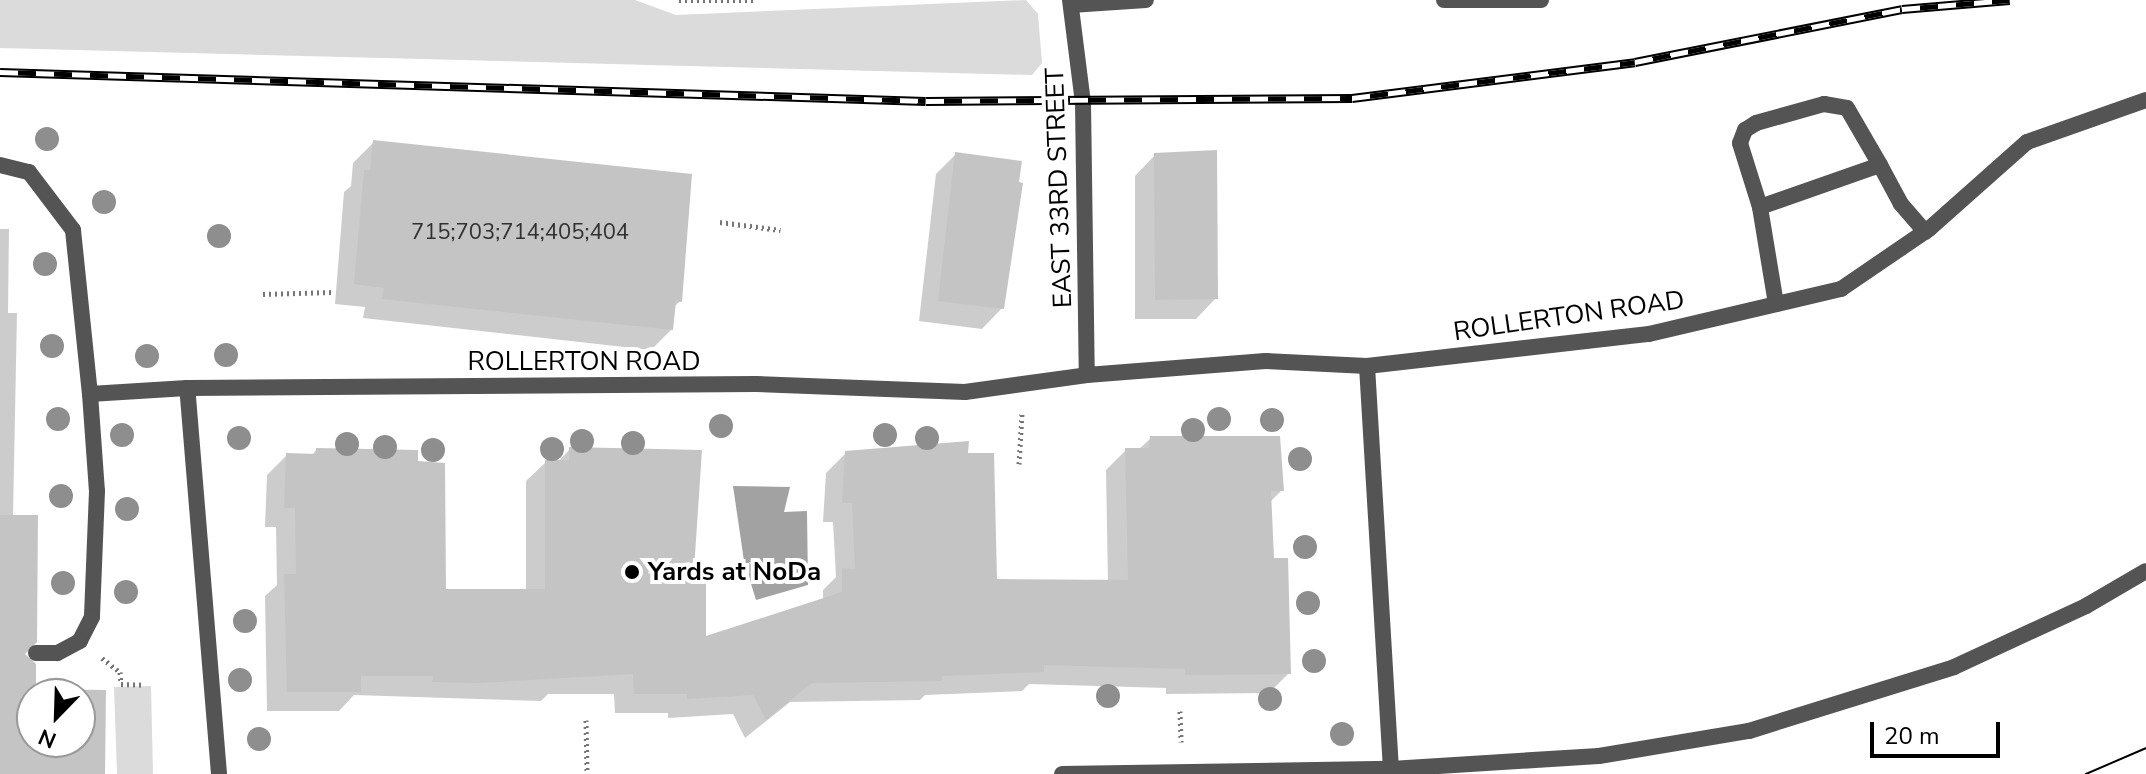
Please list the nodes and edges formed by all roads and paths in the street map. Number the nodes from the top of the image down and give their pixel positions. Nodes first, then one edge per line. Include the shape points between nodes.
1 (679, 0) edge
2 (757, 0) edge
3 (1146, 0) edge
4 (1444, 0) edge
5 (1541, 0) edge
6 (1073, 2) edge
7 (2146, 100) edge
8 (0, 165) edge
9 (1880, 165) junction
10 (1760, 207) junction
11 (720, 222) dead end
12 (780, 230) dead end
13 (1925, 232) junction
14 (332, 292) dead end
15 (263, 294) dead end
16 (1776, 304) junction
17 (1367, 366) junction
18 (1087, 375) junction
19 (1023, 384) junction
20 (187, 388) junction
21 (90, 394) junction
22 (1019, 464) dead end
23 (2146, 571) edge
24 (36, 653) dead end
25 (95, 654) dead end
26 (144, 685) dead end
27 (586, 720) dead end
28 (1391, 769) junction
29 (219, 774) edge
30 (587, 774) edge
31 (1062, 774) edge

1 - 2 path
3 - 6 street
4 - 5 street
6 - 18 street, EAST 33RD STREET via 1083,103
7 - 13 street, ROLLERTON ROAD via 2027,142
8 - 21 street via 29,172 73,230
9 - 10 street
9 - 10 street via 1847,108 1824,104 1756,123 1745,130 1740,143
9 - 13 street via 1901,204
10 - 16 street
11 - 12 path
13 - 16 street, ROLLERTON ROAD via 1841,289
14 - 15 path
16 - 17 street, ROLLERTON ROAD via 1649,334
17 - 18 street, ROLLERTON ROAD via 1265,361
17 - 28 street
18 - 19 street, ROLLERTON ROAD
19 - 20 street, ROLLERTON ROAD via 965,392 756,384
19 - 22 path
20 - 21 street, ROLLERTON ROAD
20 - 29 street
21 - 24 street via 97,491 92,617 80,641 57,653
23 - 28 street via 2086,606 1954,667 1749,731 1599,756
25 - 26 path via 114,664 121,684
27 - 30 path
28 - 31 street

